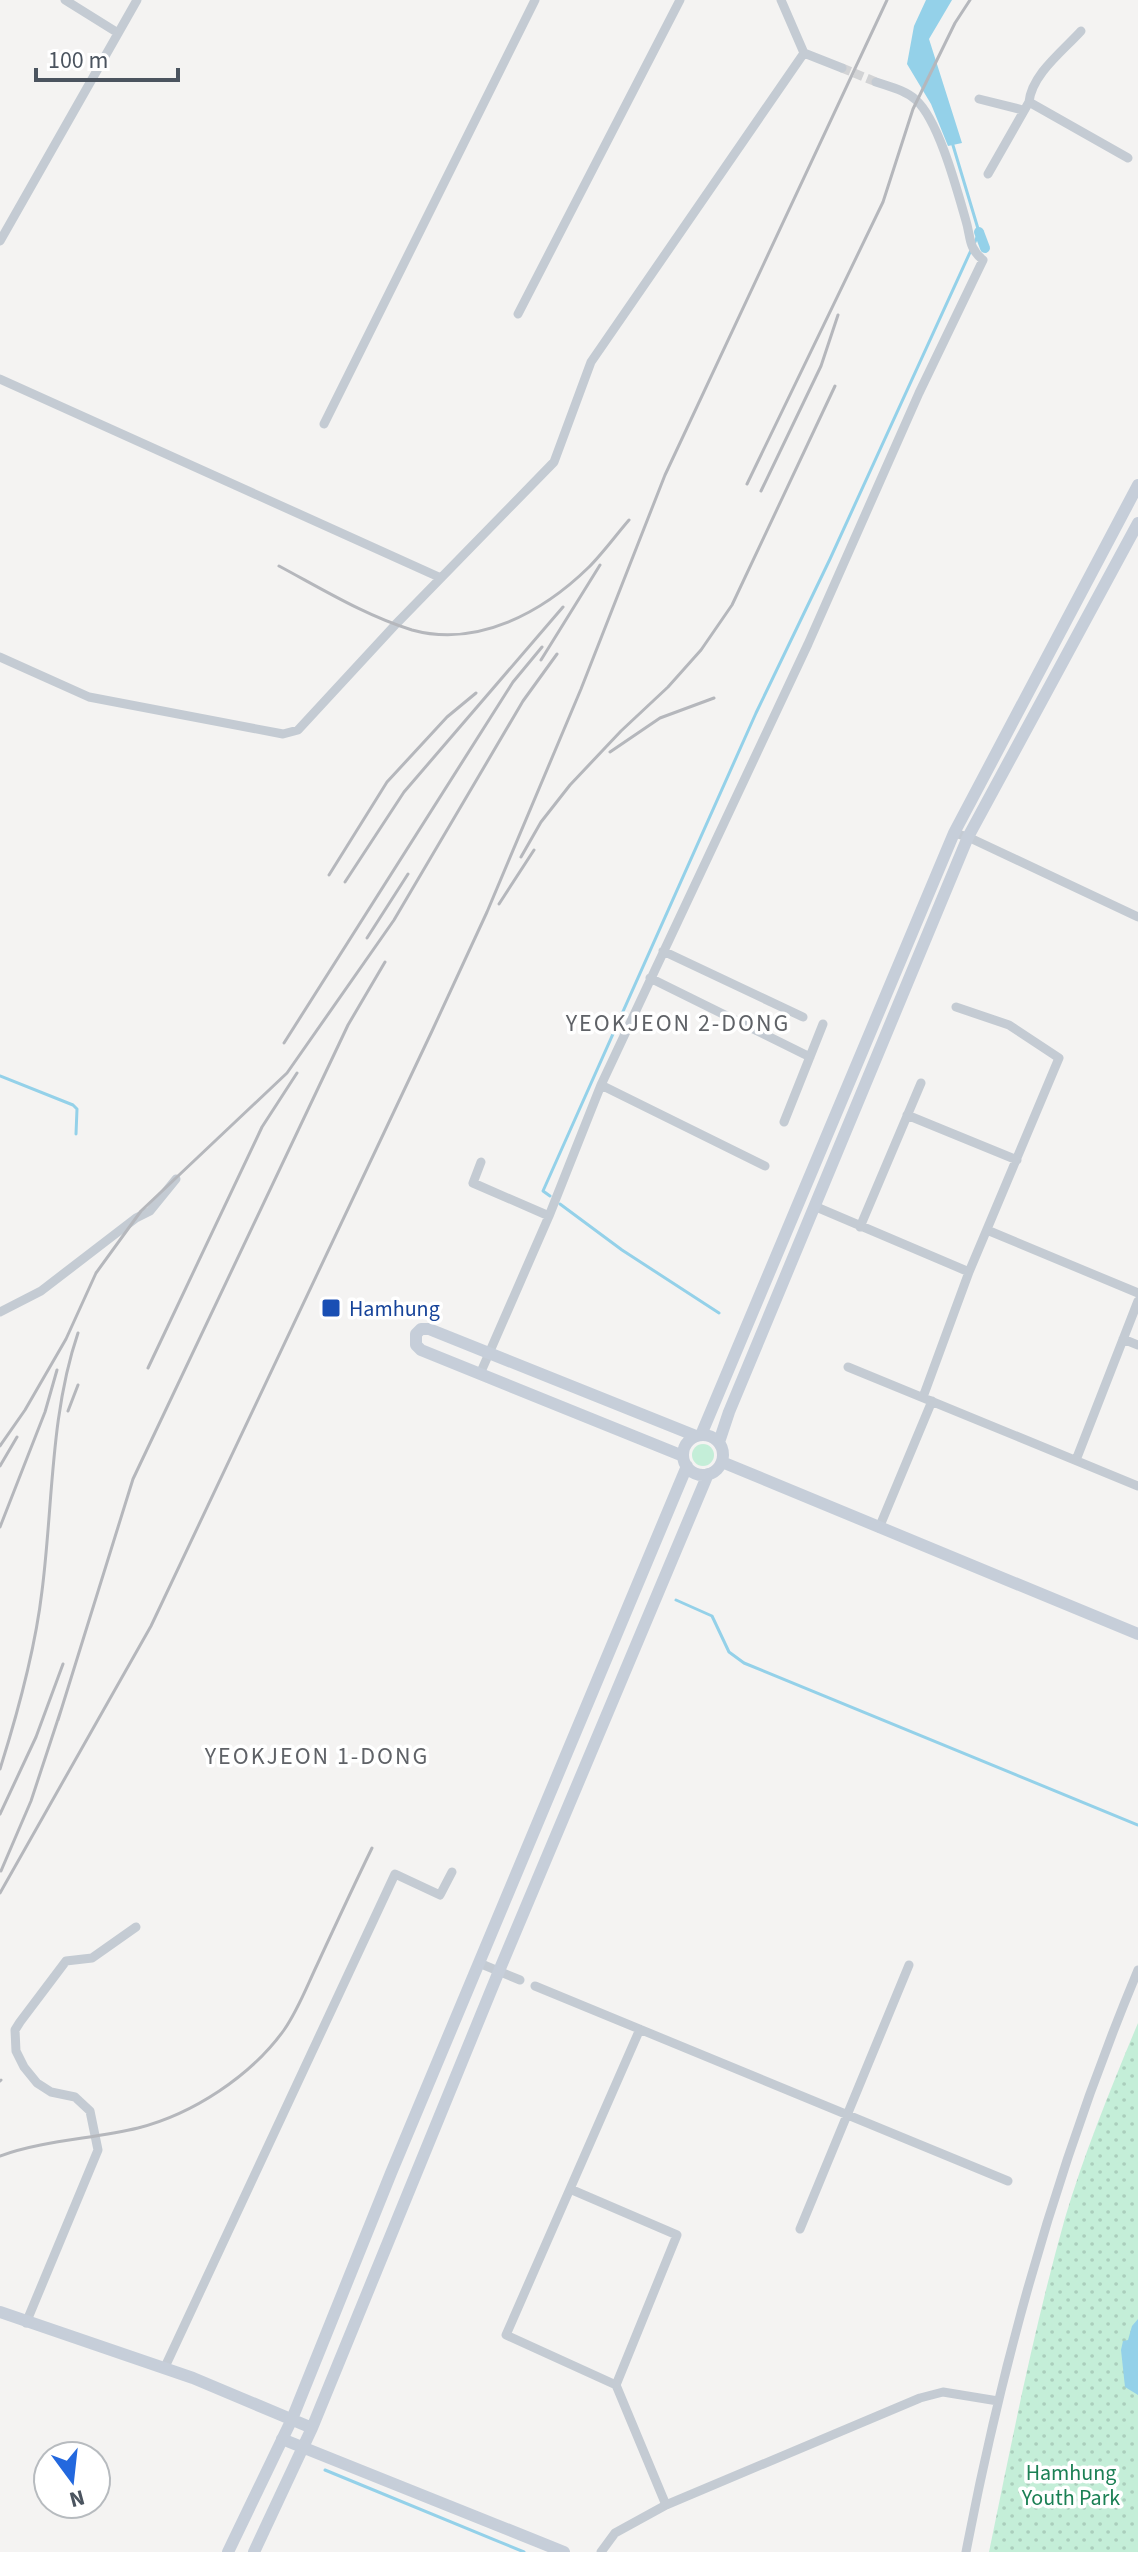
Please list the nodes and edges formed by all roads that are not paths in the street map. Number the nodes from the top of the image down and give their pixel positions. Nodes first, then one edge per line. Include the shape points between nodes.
1 (65, 0) edge
2 (137, 0) edge
3 (535, 0) edge
4 (680, 0) edge
5 (781, 0) edge
6 (1081, 31) dead end
7 (118, 33) junction
8 (804, 53) junction
9 (842, 68) tunnel mouth
10 (876, 82) tunnel mouth
11 (979, 99) dead end
12 (1026, 106) junction
13 (1128, 158) dead end
14 (988, 174) dead end
15 (0, 241) edge
16 (518, 314) dead end
17 (0, 379) edge
18 (324, 424) dead end
19 (1138, 485) edge
20 (1138, 523) edge
21 (441, 578) junction
22 (0, 657) edge
23 (954, 833) junction
24 (968, 837) junction
25 (1138, 917) edge
26 (663, 951) junction
27 (650, 978) junction
28 (956, 1007) dead end
29 (803, 1017) dead end
30 (823, 1024) dead end
31 (810, 1057) junction
32 (921, 1083) dead end
33 (601, 1085) junction
34 (907, 1115) junction
35 (784, 1122) dead end
36 (1017, 1160) junction
37 (481, 1162) dead end
38 (765, 1166) dead end
39 (176, 1179) dead end
40 (814, 1206) junction
41 (549, 1216) junction
42 (860, 1227) junction
43 (987, 1230) junction
44 (969, 1272) junction
45 (1138, 1293) edge
46 (1138, 1301) edge
47 (0, 1312) edge
48 (1123, 1339) junction
49 (1138, 1345) edge
50 (489, 1353) junction
51 (848, 1367) dead end
52 (480, 1374) junction
53 (928, 1399) junction
54 (698, 1436) junction
55 (719, 1442) junction
56 (1076, 1460) junction
57 (685, 1461) junction
58 (722, 1462) junction
59 (708, 1474) junction
60 (1138, 1486) edge
61 (879, 1528) junction
62 (1138, 1634) edge
63 (452, 1872) dead end
64 (136, 1927) dead end
65 (479, 1963) junction
66 (909, 1965) dead end
67 (1138, 1970) edge
68 (499, 1971) junction
69 (520, 1980) dead end
70 (535, 1986) dead end
71 (640, 2029) junction
72 (848, 2115) junction
73 (1008, 2181) dead end
74 (570, 2189) junction
75 (800, 2229) dead end
76 (0, 2312) edge
77 (26, 2323) junction
78 (164, 2369) junction
79 (616, 2385) junction
80 (998, 2401) junction
81 (292, 2419) junction
82 (312, 2428) junction
83 (282, 2439) junction
84 (304, 2448) junction
85 (666, 2505) junction
86 (228, 2552) edge
87 (254, 2552) edge
88 (564, 2552) edge
89 (601, 2552) edge
90 (966, 2552) edge

1 - 7 street
2 - 7 street
3 - 18 street
4 - 16 street
5 - 8 street
6 - 12 street via 1037,80
7 - 15 street
8 - 9 street
8 - 21 street via 591,362 554,462
10 - 26 street via 909,95 928,115 970,244 983,260
11 - 12 street
12 - 13 street
12 - 14 street
17 - 21 street
19 - 23 main road
20 - 24 main road
21 - 22 street via 291,734 89,697
23 - 24 street
23 - 54 main road
24 - 25 street
24 - 40 main road
26 - 27 street
26 - 29 street
27 - 31 street
27 - 33 street
28 - 36 street via 1009,1025 1059,1058
30 - 31 street
31 - 35 street
32 - 34 street
33 - 38 street
33 - 41 street
34 - 36 street
34 - 42 street
36 - 43 street
37 - 41 street via 473,1183
39 - 47 street via 150,1211 41,1291
40 - 42 street
40 - 55 main road
41 - 50 street
42 - 44 street
43 - 44 street
43 - 45 street
44 - 53 street
46 - 48 street
48 - 49 street
48 - 56 street
50 - 52 street
50 - 52 main road via 429,1329 416,1334 421,1350
50 - 54 main road
51 - 53 street
52 - 57 main road
53 - 56 street
53 - 61 street
54 - 55 main road
54 - 57 main road via 685,1445
55 - 58 main road
56 - 60 street
57 - 59 main road via 694,1473
57 - 65 main road
58 - 59 main road
58 - 61 main road
59 - 68 main road
61 - 62 main road
63 - 78 street via 440,1895 395,1874
64 - 77 street via 92,1958 66,1961 15,2030 16,2051 37,2083 75,2097 90,2111 98,2150
65 - 68 street
65 - 81 main road
66 - 72 street
67 - 80 street via 1096,2071
68 - 69 street
68 - 82 main road
70 - 71 street
71 - 72 street
71 - 74 street
72 - 73 street
72 - 75 street
74 - 79 street via 677,2235
74 - 79 street via 506,2335
76 - 77 main road
77 - 78 main road
78 - 81 main road
79 - 85 street
80 - 85 street via 943,2392 920,2398
80 - 90 street
81 - 82 main road
81 - 83 main road
82 - 84 main road
83 - 84 main road
83 - 86 main road
84 - 87 main road
84 - 88 main road
85 - 89 street via 615,2533

